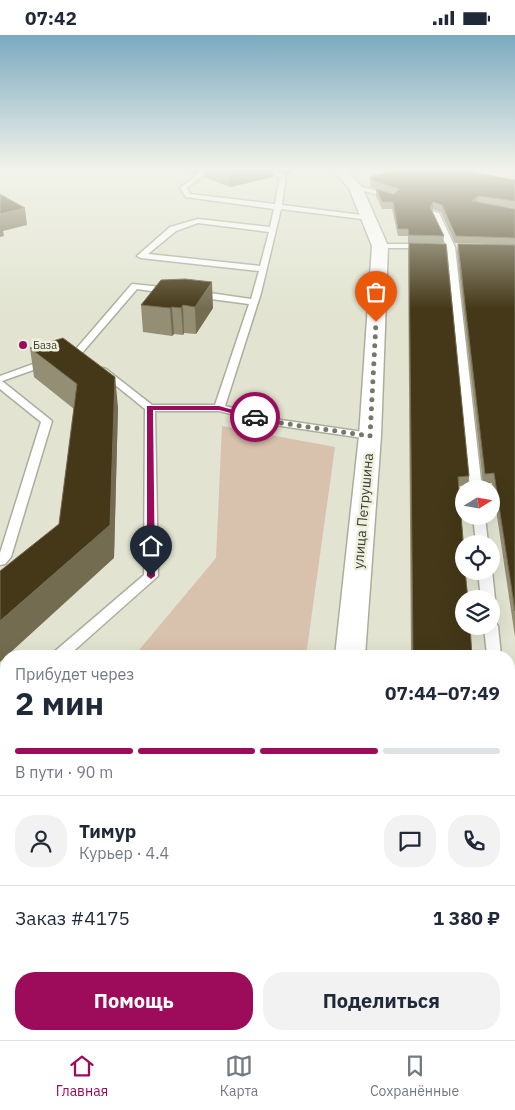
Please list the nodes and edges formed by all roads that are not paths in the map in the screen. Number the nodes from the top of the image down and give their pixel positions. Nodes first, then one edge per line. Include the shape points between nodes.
1 (277, 216) edge
2 (353, 216) edge
3 (436, 216) edge
4 (370, 218) joint
5 (274, 230) junction
6 (380, 246) junction
7 (446, 247) junction
8 (262, 269) junction
9 (253, 302) junction
10 (78, 356) junction
11 (0, 379) edge
12 (0, 384) edge
13 (150, 408) junction
14 (219, 408) junction
15 (370, 436) junction
16 (475, 480) edge
17 (0, 561) edge
18 (491, 635) edge
19 (66, 650) edge
20 (351, 650) edge
21 (493, 650) edge

1 - 5 lane
2 - 4 lane
3 - 7 lane
4 - 6 street, улица Петрушина
5 - 8 lane
5 - 8 lane via 198,221 173,229 141,256
6 - 7 lane
6 - 15 street, улица Петрушина
7 - 16 lane
8 - 9 lane
9 - 10 lane via 135,286
9 - 14 lane
10 - 11 lane
10 - 13 lane
12 - 17 lane via 47,421 5,557
13 - 14 lane
13 - 19 lane via 151,576
14 - 15 lane via 281,423
15 - 20 street, улица Петрушина
18 - 21 lane

